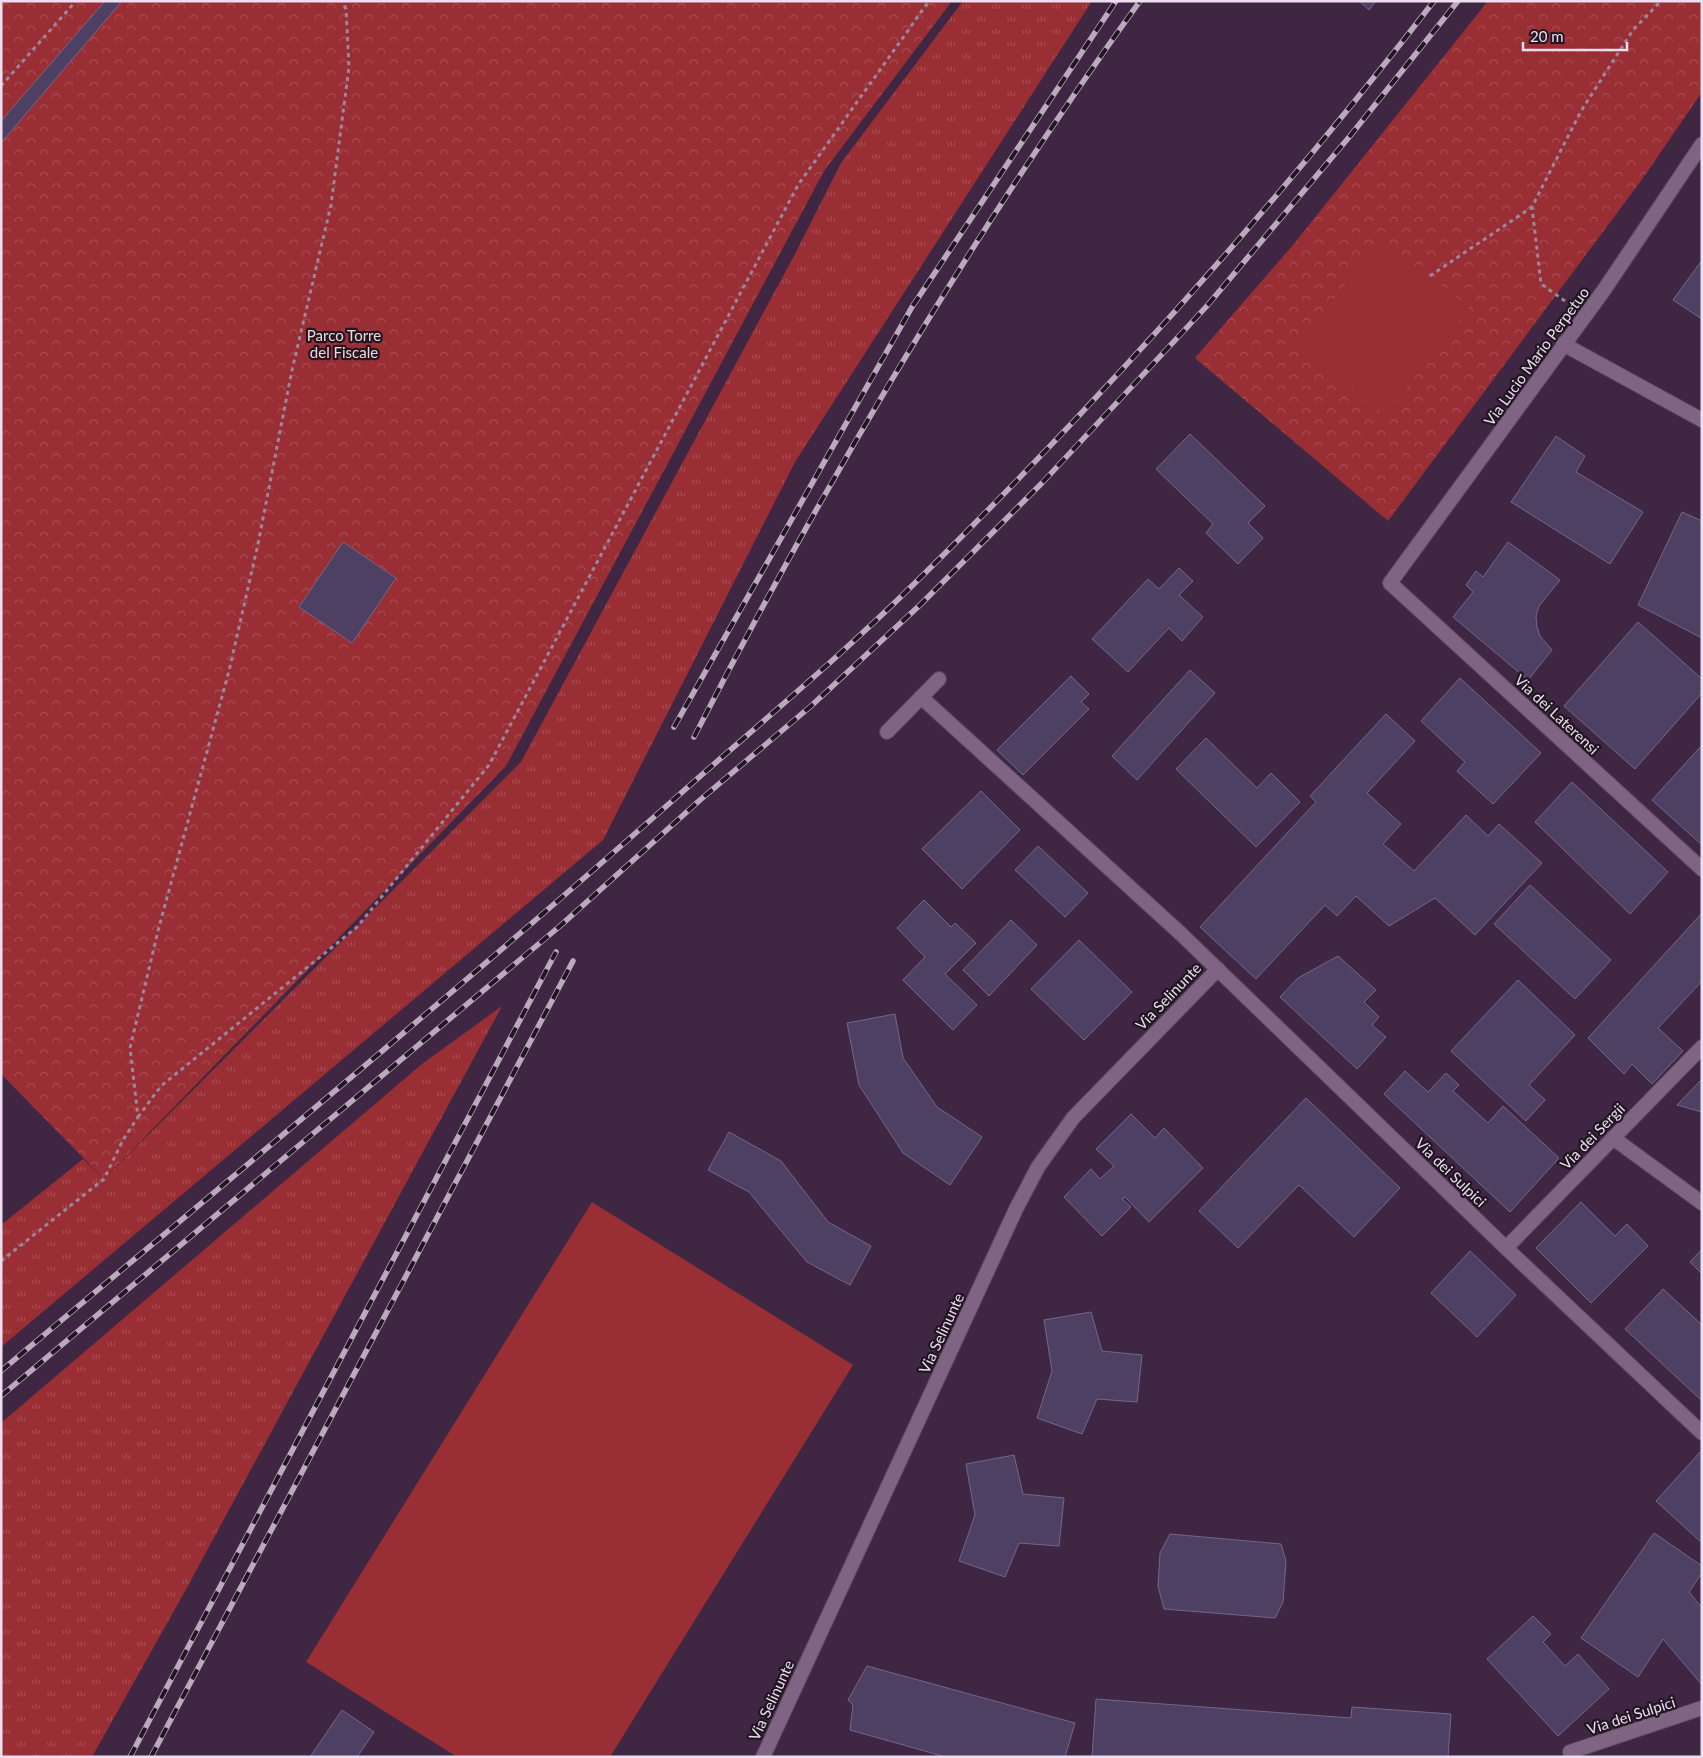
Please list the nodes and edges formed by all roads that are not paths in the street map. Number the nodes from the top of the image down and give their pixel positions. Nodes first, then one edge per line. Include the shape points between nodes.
1 (1702, 144) edge
2 (1563, 344) junction
3 (1702, 420) edge
4 (1390, 583) joint
5 (939, 678) dead end
6 (921, 697) junction
7 (887, 732) dead end
8 (1702, 869) edge
9 (1218, 969) junction
10 (1702, 1047) edge
11 (1613, 1138) junction
12 (1702, 1203) edge
13 (1506, 1248) junction
14 (1702, 1432) edge
15 (1702, 1708) edge
16 (1570, 1752) dead end
17 (763, 1757) edge

1 - 2 street, Via Lucio Mario Perpetuo via 1586,316
2 - 3 street
2 - 4 street, Via Lucio Mario Perpetuo
4 - 8 street, Via dei Laterensi
5 - 6 street
6 - 7 street
6 - 9 street, Via dei Sulpici
9 - 13 street, Via dei Sulpici
9 - 17 street, Via Selinunte via 1078,1112 1028,1185
10 - 11 street, Via dei Sergii
11 - 12 street
11 - 13 street, Via dei Sergii
13 - 14 street, Via dei Sulpici
15 - 16 street, Via dei Sulpici

